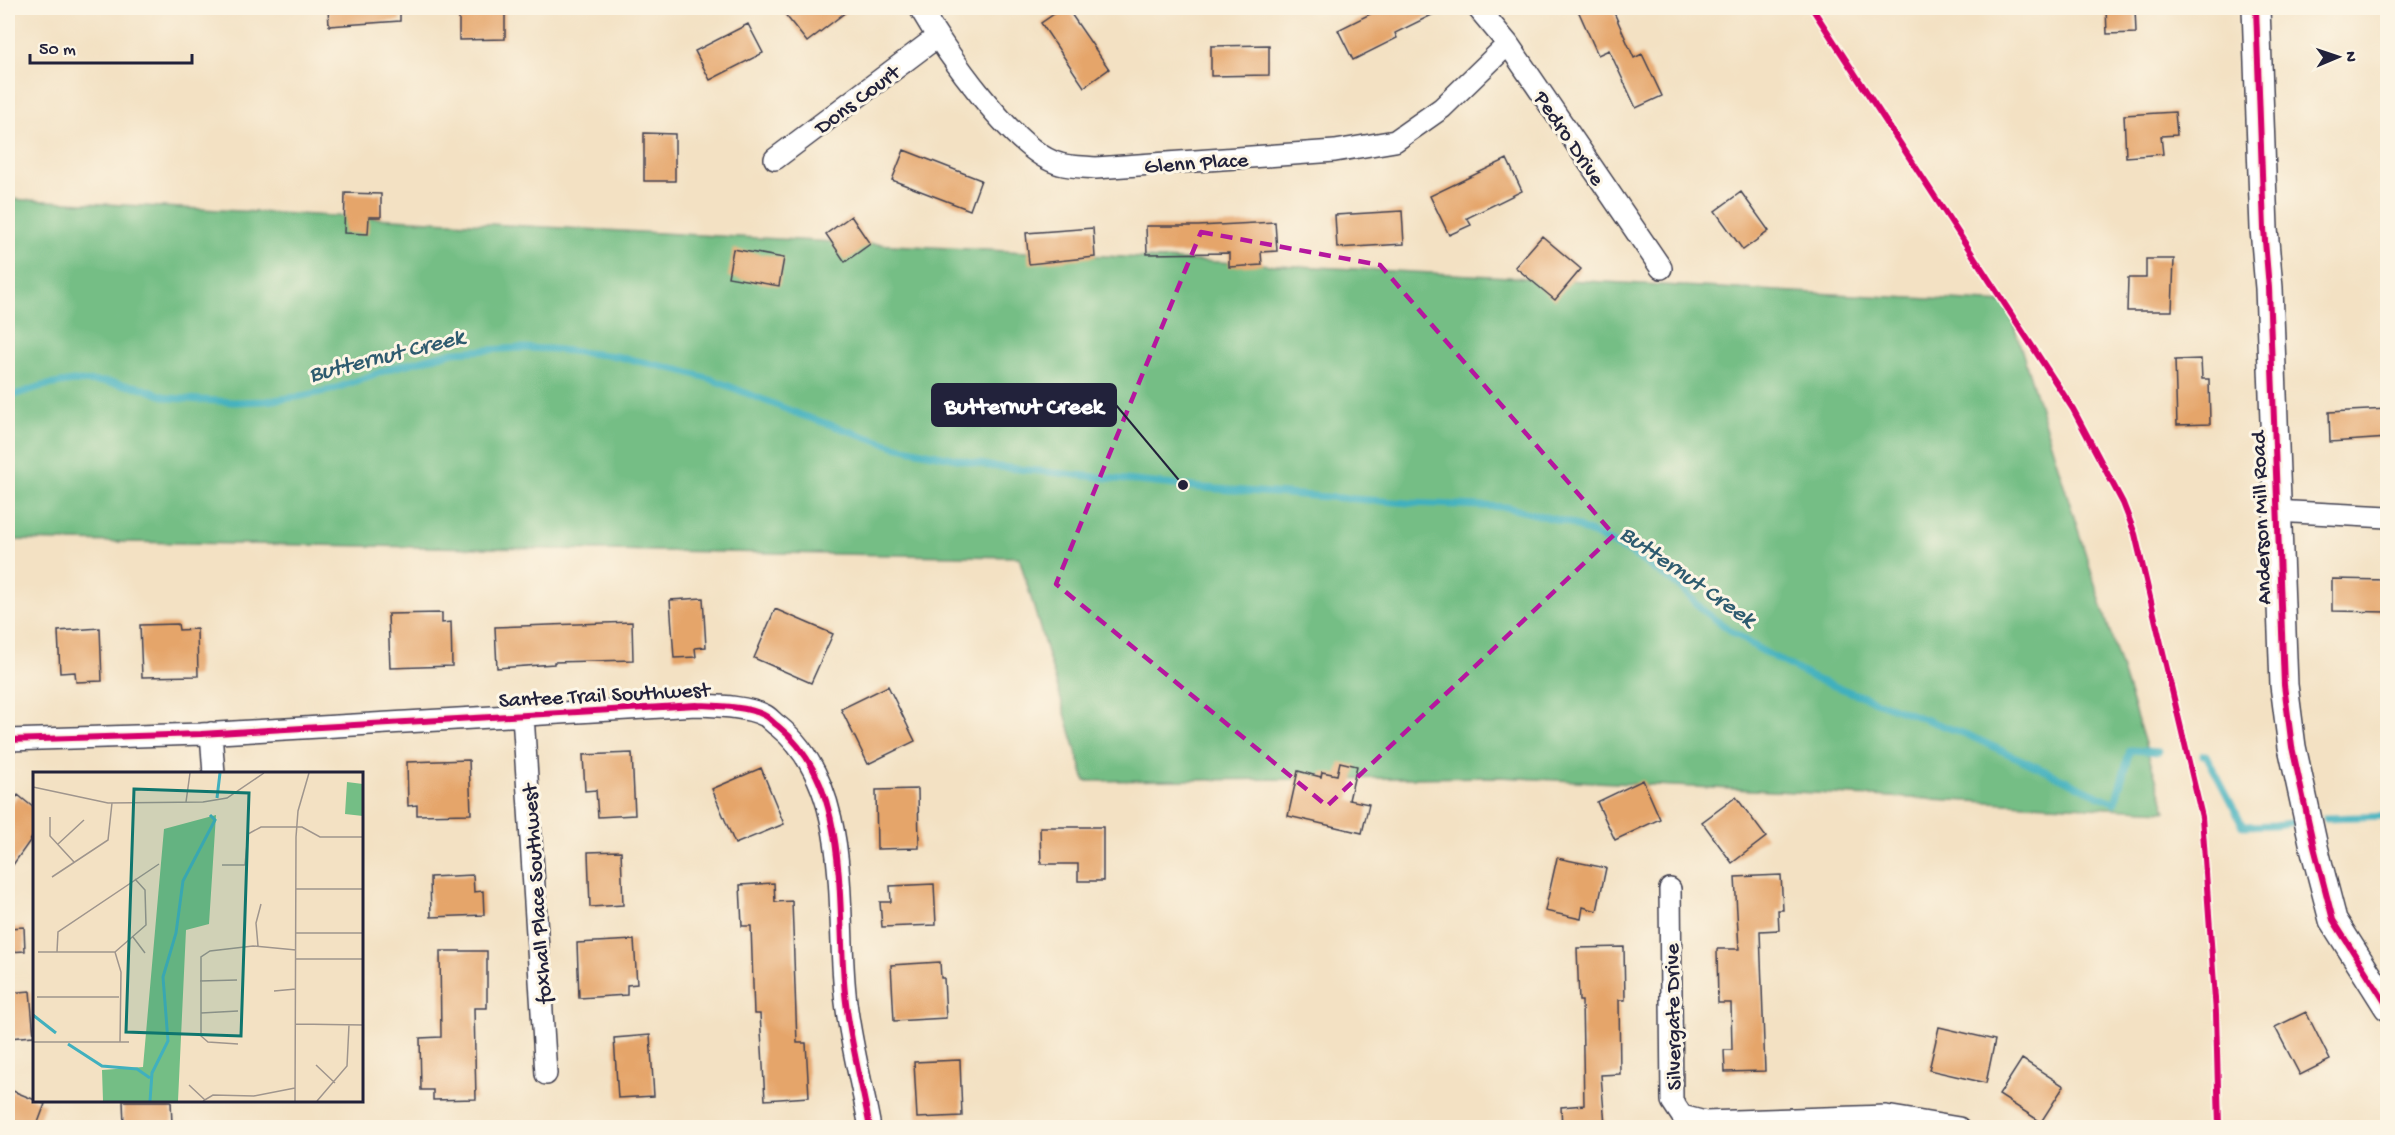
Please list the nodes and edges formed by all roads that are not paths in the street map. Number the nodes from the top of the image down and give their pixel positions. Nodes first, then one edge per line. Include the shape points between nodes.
1 (920, 8) edge
2 (1478, 8) edge
3 (2256, 8) edge
4 (937, 37) junction
5 (1508, 44) junction
6 (775, 159) dead end
7 (1662, 268) dead end
8 (2276, 511) junction
9 (2388, 517) edge
10 (523, 715) junction
11 (211, 733) junction
12 (8, 740) edge
13 (214, 772) edge
14 (1670, 889) dead end
15 (2388, 1007) edge
16 (546, 1074) dead end
17 (870, 1128) edge
18 (1959, 1128) edge

1 - 4 street, Glenn Place
2 - 5 street, Pedro Drive
3 - 8 street, Anderson Mill Road
4 - 5 street, Glenn Place via 1000,117 1033,151 1059,164 1096,168 1335,151 1395,141 1442,108
4 - 6 street, Dons Court
5 - 7 street, Pedro Drive
8 - 9 street
8 - 15 street, Anderson Mill Road via 2284,685 2292,747 2314,847 2333,920
10 - 11 street, Santee Trail Southwest
10 - 16 street, foxhall Place Southwest
10 - 17 street, Santee Trail Southwest via 726,706 763,715 792,737 810,763 828,808 836,849 845,994
11 - 12 street, Santee Trail Southwest
11 - 13 street
14 - 18 street, Silvergate Drive via 1672,1101 1682,1116 1705,1122 1886,1116

